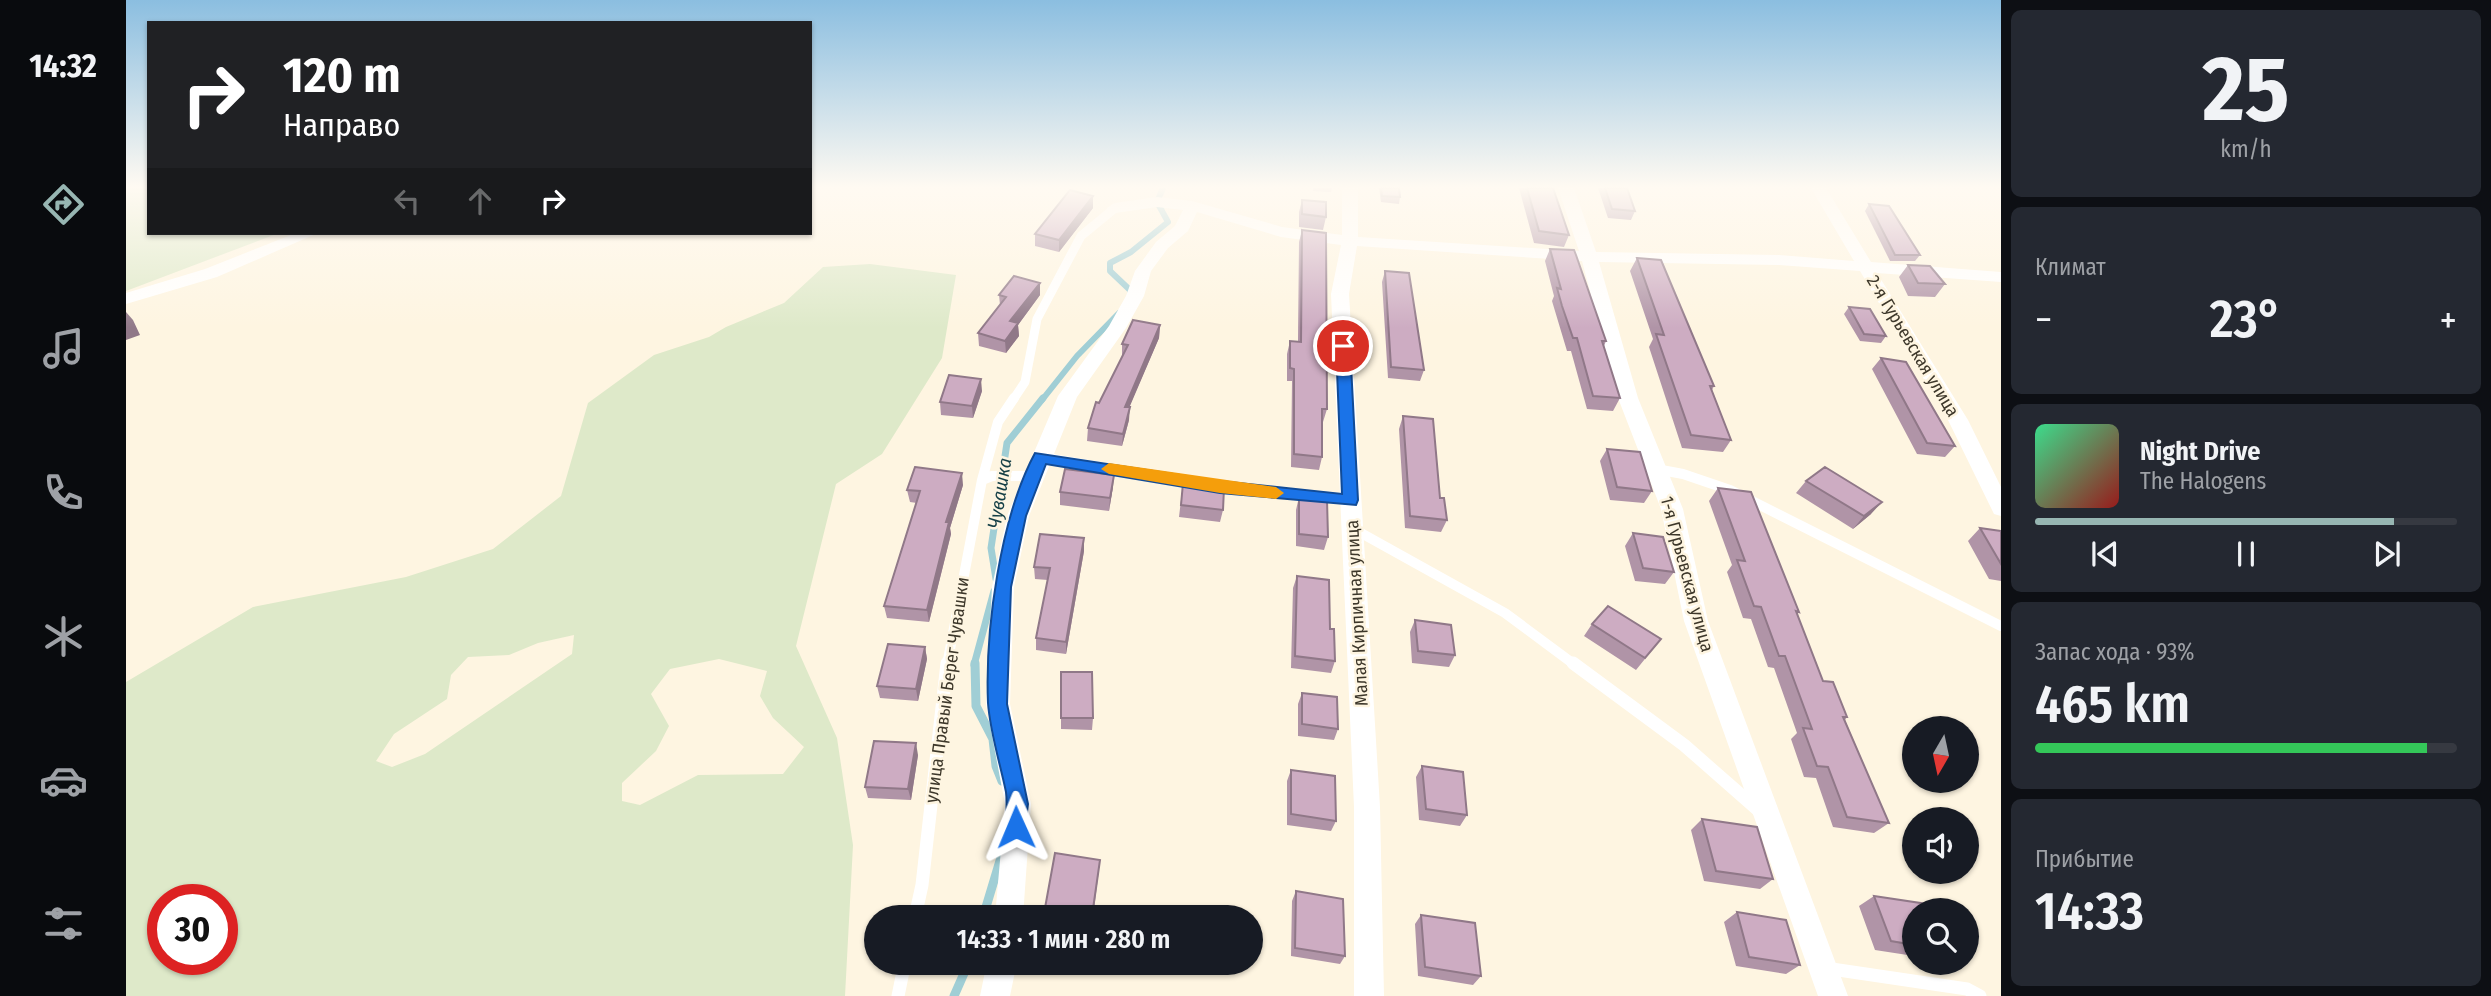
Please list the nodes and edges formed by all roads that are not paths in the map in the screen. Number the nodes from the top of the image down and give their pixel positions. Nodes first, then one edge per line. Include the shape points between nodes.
1 (1083, 234) edge
2 (1174, 234) edge
3 (1300, 234) edge
4 (1350, 234) edge
5 (1581, 234) edge
6 (1846, 234) edge
7 (305, 235) edge
8 (1350, 241) junction
9 (1589, 257) junction
10 (1866, 267) junction
11 (2001, 276) edge
12 (126, 299) edge
13 (1029, 469) junction
14 (1657, 469) junction
15 (987, 478) junction
16 (1350, 500) junction
17 (2001, 508) edge
18 (1351, 528) junction
19 (2001, 626) edge
20 (1770, 820) junction
21 (918, 905) edge
22 (1010, 905) edge
23 (1825, 968) junction
24 (902, 975) edge
25 (999, 975) edge
26 (898, 996) edge
27 (995, 996) edge
28 (1368, 996) edge
29 (1833, 996) edge
30 (1980, 996) edge

1 - 15 lane, улица Правый Берег Чувашки via 1037,319 1025,382 998,422
2 - 13 street via 1143,271 1117,328 1068,396
3 - 8 street
4 - 8 street, Малая Кирпичная улица
5 - 9 street, 1-я Гурьевская улица
6 - 10 street, 2-я Гурьевская улица
7 - 12 street via 211,273
8 - 9 street
8 - 16 street, Малая Кирпичная улица via 1340,294
9 - 10 street via 1779,260
9 - 14 street, 1-я Гурьевская улица via 1628,398
10 - 11 street
10 - 17 street, 2-я Гурьевская улица via 1958,420
13 - 15 lane
13 - 16 lane
13 - 22 street via 1003,587 998,704 1018,804
14 - 19 lane via 1730,490
14 - 20 street, 1-я Гурьевская улица via 1672,509 1696,621
15 - 21 lane, улица Правый Берег Чувашки via 947,663
16 - 18 street, Малая Кирпичная улица
18 - 20 lane via 1505,613 1684,745
18 - 28 street, Малая Кирпичная улица via 1367,807
20 - 23 street, 1-я Гурьевская улица
23 - 29 street, 1-я Гурьевская улица
23 - 30 lane via 1967,989
24 - 26 lane
25 - 27 street

